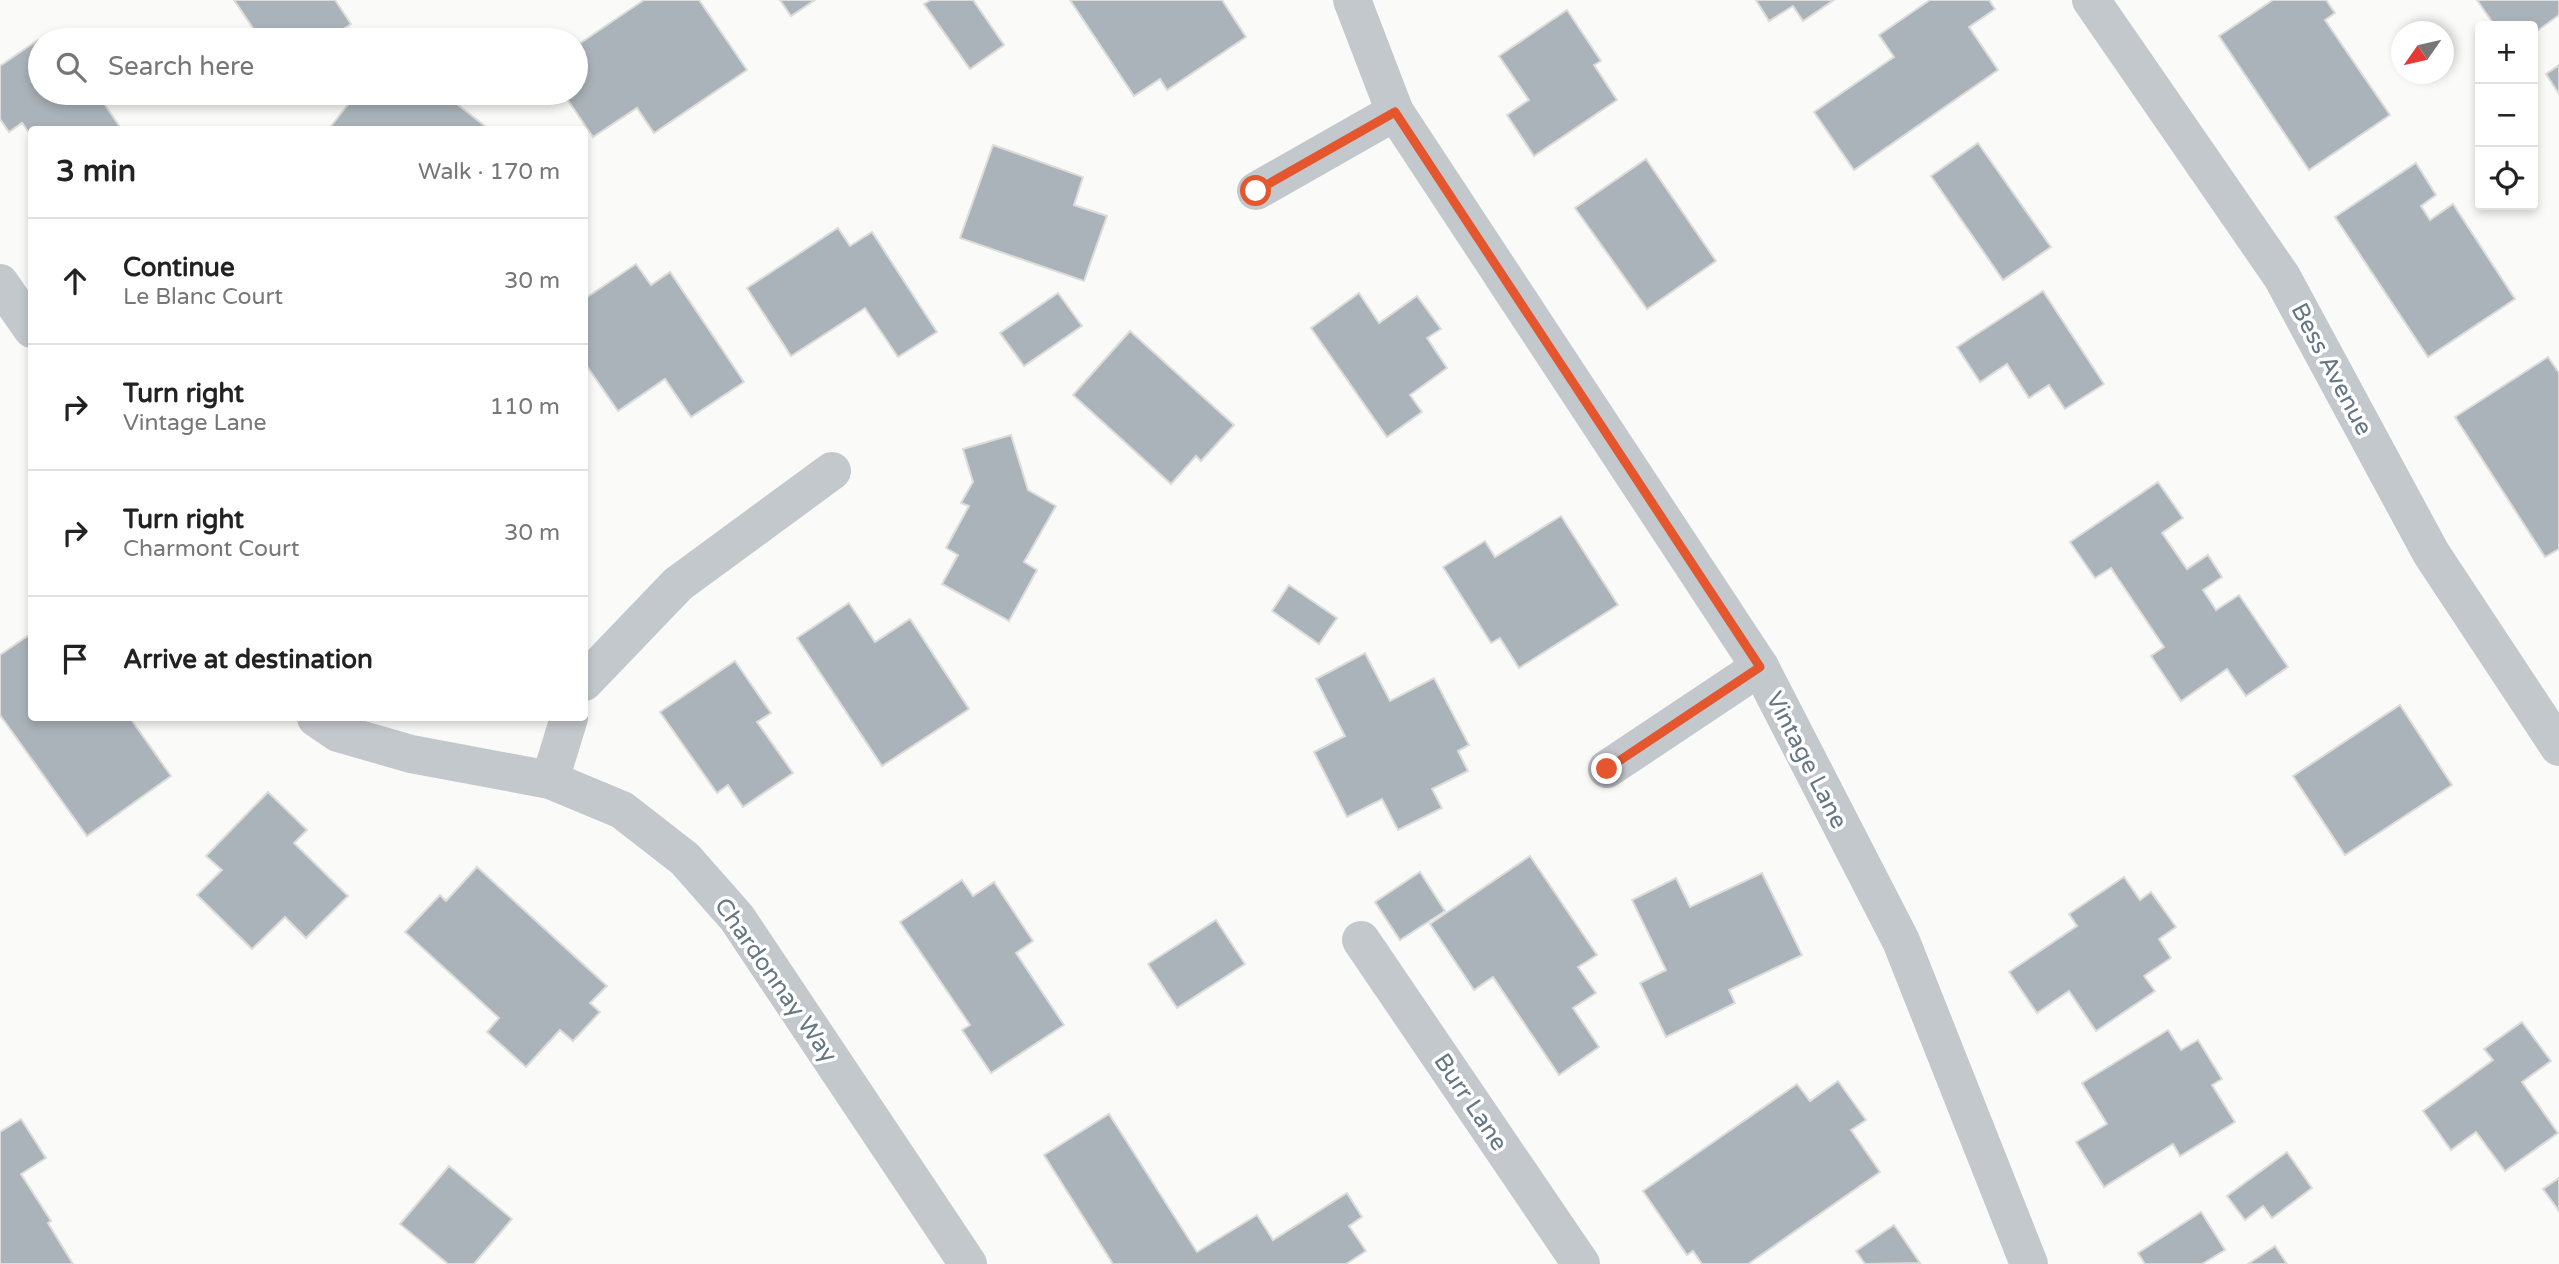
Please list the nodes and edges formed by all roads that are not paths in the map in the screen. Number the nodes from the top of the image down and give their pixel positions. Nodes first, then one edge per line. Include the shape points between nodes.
1 (1352, 0) edge
2 (2091, 0) edge
3 (1395, 112) junction
4 (1256, 191) dead end
5 (0, 282) edge
6 (28, 323) edge
7 (832, 471) dead end
8 (1760, 667) junction
9 (588, 678) edge
10 (320, 721) edge
11 (568, 721) edge
12 (2559, 747) edge
13 (1607, 769) dead end
14 (550, 780) junction
15 (1361, 940) dead end
16 (968, 1264) edge
17 (1581, 1264) edge
18 (2029, 1264) edge

1 - 3 street, Vintage Lane
2 - 12 street, Bess Avenue via 2282,277 2431,553
3 - 4 street
3 - 8 street, Vintage Lane
5 - 6 street
7 - 9 street via 678,584
8 - 13 street
8 - 18 street, Vintage Lane via 1900,941
10 - 14 street, Chardonnay Way via 338,733 411,754
11 - 14 street
14 - 16 street, Chardonnay Way via 622,810 685,859 737,918
15 - 17 street, Burr Lane

